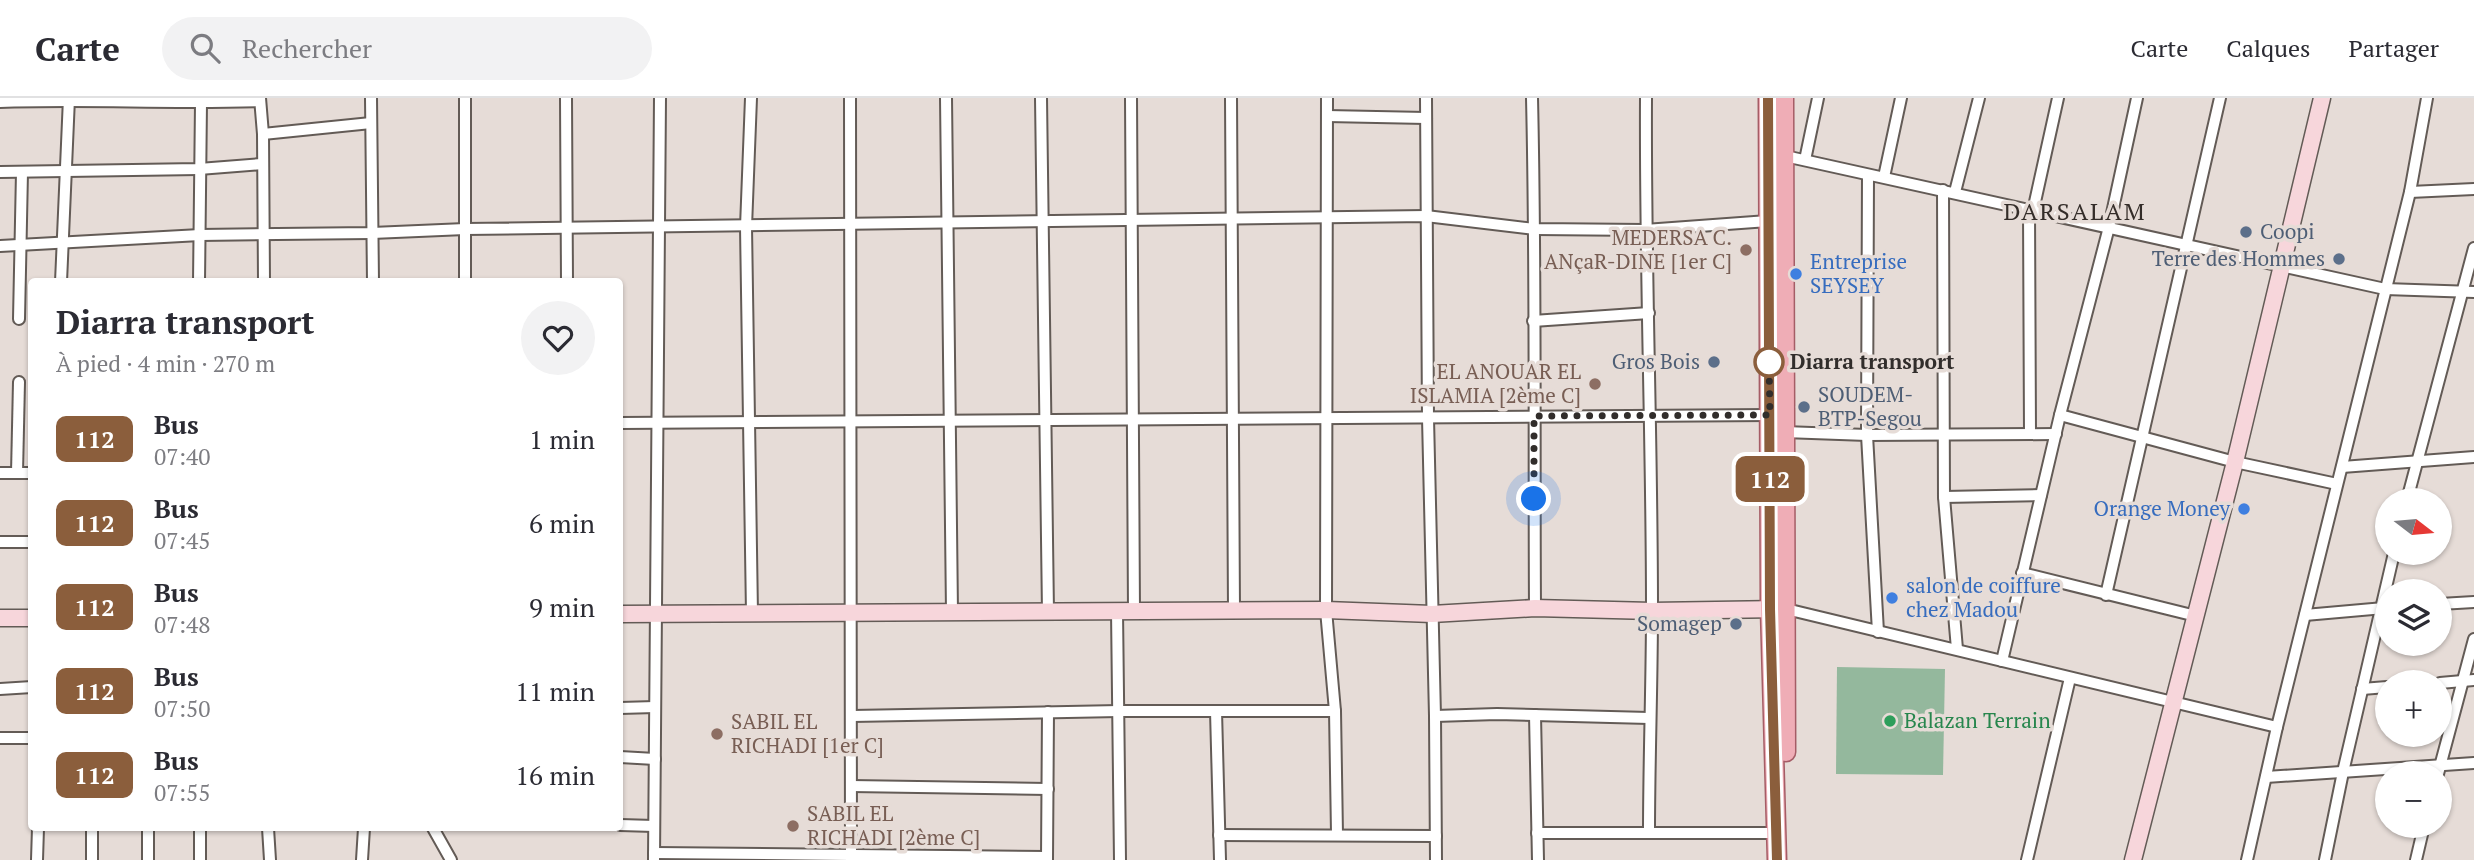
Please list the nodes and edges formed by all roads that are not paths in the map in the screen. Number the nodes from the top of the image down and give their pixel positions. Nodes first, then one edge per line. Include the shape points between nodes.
1 (371, 98) edge
2 (465, 98) edge
3 (566, 98) edge
4 (660, 98) edge
5 (751, 98) edge
6 (850, 98) edge
7 (946, 98) edge
8 (1041, 98) edge
9 (1131, 98) edge
10 (1231, 98) edge
11 (1327, 98) edge
12 (1426, 98) edge
13 (1532, 98) edge
14 (1646, 98) edge
15 (1768, 98) edge
16 (1784, 98) edge
17 (1818, 98) edge
18 (1901, 98) edge
19 (1979, 98) edge
20 (2058, 98) edge
21 (2137, 98) edge
22 (2220, 98) edge
23 (2322, 98) edge
24 (2427, 98) edge
25 (69, 99) edge
26 (260, 99) edge
27 (0, 102) edge
28 (201, 103) junction
29 (1327, 116) junction
30 (1426, 118) junction
31 (372, 123) junction
32 (262, 134) junction
33 (1785, 156) junction
34 (1805, 160) junction
35 (262, 164) junction
36 (199, 169) junction
37 (22, 172) junction
38 (65, 172) junction
39 (0, 173) edge
40 (1868, 174) junction
41 (1884, 177) junction
42 (2474, 189) edge
43 (1943, 190) junction
44 (1955, 192) junction
45 (2410, 192) junction
46 (2031, 210) junction
47 (1426, 216) junction
48 (1326, 218) junction
49 (1232, 219) junction
50 (1132, 221) junction
51 (1768, 221) junction
52 (1043, 222) junction
53 (947, 224) junction
54 (848, 225) junction
55 (746, 227) junction
56 (659, 228) junction
57 (2109, 228) junction
58 (465, 229) junction
59 (566, 229) junction
60 (1535, 229) junction
61 (1645, 230) junction
62 (372, 233) junction
63 (262, 234) junction
64 (200, 235) junction
65 (63, 244) junction
66 (2185, 245) junction
67 (0, 246) edge
68 (19, 246) junction
69 (2474, 248) edge
70 (2283, 267) junction
71 (61, 278) edge
72 (199, 278) edge
73 (264, 278) edge
74 (373, 278) edge
75 (465, 278) edge
76 (567, 278) edge
77 (2385, 289) junction
78 (2469, 292) edge
79 (1649, 313) junction
80 (19, 319) dead end
81 (1533, 321) junction
82 (19, 382) dead end
83 (1770, 415) junction
84 (2060, 415) junction
85 (1534, 416) junction
86 (1650, 416) junction
87 (1234, 418) junction
88 (1428, 418) junction
89 (1134, 419) junction
90 (1327, 419) junction
91 (951, 420) junction
92 (1046, 420) junction
93 (851, 421) junction
94 (657, 422) junction
95 (750, 422) junction
96 (623, 423) edge
97 (1784, 432) junction
98 (2030, 433) junction
99 (2056, 434) junction
100 (1867, 435) junction
101 (1944, 435) junction
102 (2144, 437) junction
103 (2474, 457) edge
104 (2417, 460) junction
105 (2235, 462) junction
106 (2342, 467) junction
107 (0, 473) edge
108 (17, 473) junction
109 (28, 473) edge
110 (2337, 484) junction
111 (2410, 488) edge
112 (2041, 495) junction
113 (1944, 497) junction
114 (0, 542) edge
115 (28, 542) edge
116 (2022, 573) junction
117 (2106, 595) junction
118 (2474, 602) edge
119 (2452, 603) edge
120 (1535, 608) junction
121 (1778, 609) junction
122 (2375, 609) edge
123 (1326, 610) junction
124 (1126, 611) junction
125 (1234, 611) junction
126 (1652, 611) junction
127 (952, 612) junction
128 (1048, 612) junction
129 (852, 613) junction
130 (623, 614) edge
131 (656, 614) junction
132 (752, 614) junction
133 (1432, 614) junction
134 (2305, 615) junction
135 (2196, 616) junction
136 (0, 618) edge
137 (28, 618) edge
138 (1878, 632) junction
139 (2474, 639) edge
140 (2375, 641) edge
141 (1957, 649) junction
142 (2002, 661) junction
143 (2070, 678) junction
144 (2468, 680) edge
145 (28, 687) edge
146 (2375, 688) edge
147 (0, 689) edge
148 (2362, 689) junction
149 (2174, 704) junction
150 (655, 707) junction
151 (623, 708) edge
152 (1119, 711) junction
153 (1216, 711) junction
154 (1335, 711) junction
155 (1048, 712) junction
156 (1535, 715) junction
157 (852, 716) junction
158 (1435, 716) junction
159 (1649, 718) junction
160 (2277, 727) junction
161 (0, 738) edge
162 (28, 738) edge
163 (623, 757) edge
164 (654, 759) junction
165 (2442, 761) edge
166 (2474, 763) edge
167 (2452, 767) edge
168 (2375, 771) edge
169 (2343, 772) junction
170 (2266, 777) junction
171 (851, 786) junction
172 (1048, 789) junction
173 (623, 825) edge
174 (654, 826) junction
175 (38, 831) edge
176 (92, 831) edge
177 (148, 831) edge
178 (200, 831) edge
179 (268, 831) edge
180 (364, 831) edge
181 (435, 831) edge
182 (1537, 833) junction
183 (1649, 833) junction
184 (1777, 833) junction
185 (1338, 834) junction
186 (1219, 835) junction
187 (1436, 836) junction
188 (2421, 838) edge
189 (654, 856) edge
190 (851, 858) edge
191 (1047, 859) edge
192 (37, 860) edge
193 (92, 860) edge
194 (148, 860) edge
195 (200, 860) edge
196 (270, 860) edge
197 (362, 860) edge
198 (452, 860) edge
199 (1120, 860) edge
200 (1220, 860) edge
201 (1436, 860) edge
202 (1538, 860) edge
203 (1777, 860) edge
204 (1786, 860) edge
205 (2027, 860) edge
206 (2133, 860) edge
207 (2247, 860) edge
208 (2325, 860) edge
209 (2416, 860) edge

1 - 31 street
2 - 58 street
3 - 59 street
4 - 56 street
5 - 55 street
6 - 54 street
7 - 53 street
8 - 52 street
9 - 50 street
10 - 49 street
11 - 29 street
12 - 30 street
13 - 60 street
14 - 61 street
15 - 51 main road
16 - 33 main road
17 - 34 street
18 - 41 street
19 - 44 street
20 - 46 street
21 - 57 street
22 - 66 street
23 - 70 street
24 - 45 street
25 - 27 street
25 - 28 street
25 - 38 street
26 - 28 street
26 - 32 street
28 - 36 street
29 - 30 street
29 - 48 street
30 - 47 street
31 - 32 street
31 - 62 street
32 - 35 street
33 - 34 street
33 - 97 main road
34 - 40 street
35 - 36 street
35 - 63 street
36 - 38 street
36 - 64 street
37 - 38 street
37 - 39 street
37 - 68 street
38 - 65 street
40 - 41 street
40 - 100 street
41 - 43 street
42 - 45 street
43 - 44 street
43 - 101 street
44 - 46 street
45 - 77 street
46 - 57 street
46 - 98 street
47 - 48 street
47 - 60 street
47 - 88 street
48 - 49 street
48 - 90 street
49 - 50 street
49 - 87 street
50 - 52 street
50 - 89 street
51 - 61 street
51 - 83 main road
52 - 53 street
52 - 92 street
53 - 54 street
53 - 91 street
54 - 55 street
54 - 93 street
55 - 56 street
55 - 95 street
56 - 59 street
56 - 94 street
57 - 66 street
57 - 84 street
58 - 59 street
58 - 62 street
58 - 75 street
59 - 76 street
60 - 61 street
60 - 81 street
61 - 79 street
62 - 63 street
62 - 74 street
63 - 64 street
63 - 73 street
64 - 65 street
64 - 72 street
65 - 68 street
65 - 71 street
66 - 70 street
66 - 102 street
67 - 68 street
68 - 80 street
69 - 78 street
70 - 77 street
70 - 105 street
77 - 78 street
77 - 106 street
78 - 104 street
79 - 81 street
79 - 86 street
81 - 85 street
82 - 108 street
83 - 86 street
83 - 121 main road
84 - 99 street
84 - 102 street
85 - 86 street
85 - 88 street
85 - 120 street
86 - 126 street
87 - 89 street
87 - 90 street
87 - 125 street
88 - 90 street
88 - 133 street
89 - 92 street
89 - 124 street
90 - 123 street
91 - 92 street
91 - 93 street
91 - 127 street
92 - 128 street
93 - 95 street
93 - 129 street
94 - 95 street
94 - 96 street
94 - 131 street
95 - 132 street
97 - 100 street
97 - 121 main road
98 - 99 street
98 - 101 street
99 - 112 street
100 - 101 street
100 - 138 street
101 - 113 street
102 - 105 street
102 - 117 street
103 - 104 street
104 - 106 street
104 - 111 street
105 - 110 street
105 - 135 street
106 - 110 street
107 - 108 street
108 - 109 street
110 - 134 street
112 - 113 street
112 - 116 street
113 - 141 street
114 - 115 street
116 - 117 street
116 - 142 street
117 - 135 street
118 - 119 street
120 - 126 street
120 - 133 street
121 - 126 street
121 - 138 street
121 - 184 main road
121 - 204 main road
122 - 134 street
123 - 125 street
123 - 133 street
123 - 154 street
124 - 125 street
124 - 128 street
124 - 152 street
126 - 159 street
127 - 128 street
127 - 129 street
129 - 132 street
129 - 157 street
130 - 131 street
131 - 132 street
131 - 150 street
133 - 158 street
134 - 160 street
135 - 149 street
136 - 137 street
138 - 141 street
139 - 144 street
140 - 148 street
141 - 142 street
142 - 143 street
143 - 149 street
143 - 205 street
144 - 165 street
145 - 147 street
146 - 148 street
148 - 169 street
149 - 160 street
149 - 206 street
150 - 151 street
150 - 164 street
152 - 153 street
152 - 155 street
152 - 199 street
153 - 154 street
153 - 186 street
154 - 185 street
155 - 157 street
155 - 172 street
156 - 158 street
156 - 159 street
156 - 182 street
157 - 171 street
158 - 187 street
159 - 183 street
160 - 170 street
161 - 162 street
163 - 164 street
164 - 174 street
166 - 167 street
168 - 169 street
169 - 170 street
169 - 208 street
170 - 207 street
171 - 172 street
171 - 190 street
172 - 191 street
173 - 174 street
174 - 189 street
175 - 192 street
176 - 193 street
177 - 194 street
178 - 195 street
179 - 196 street
180 - 197 street
181 - 198 street
182 - 183 street
182 - 202 street
183 - 184 street
184 - 203 main road
185 - 186 street
185 - 187 street
186 - 200 street
187 - 201 street
188 - 209 street
189 - 190 street
190 - 191 street

